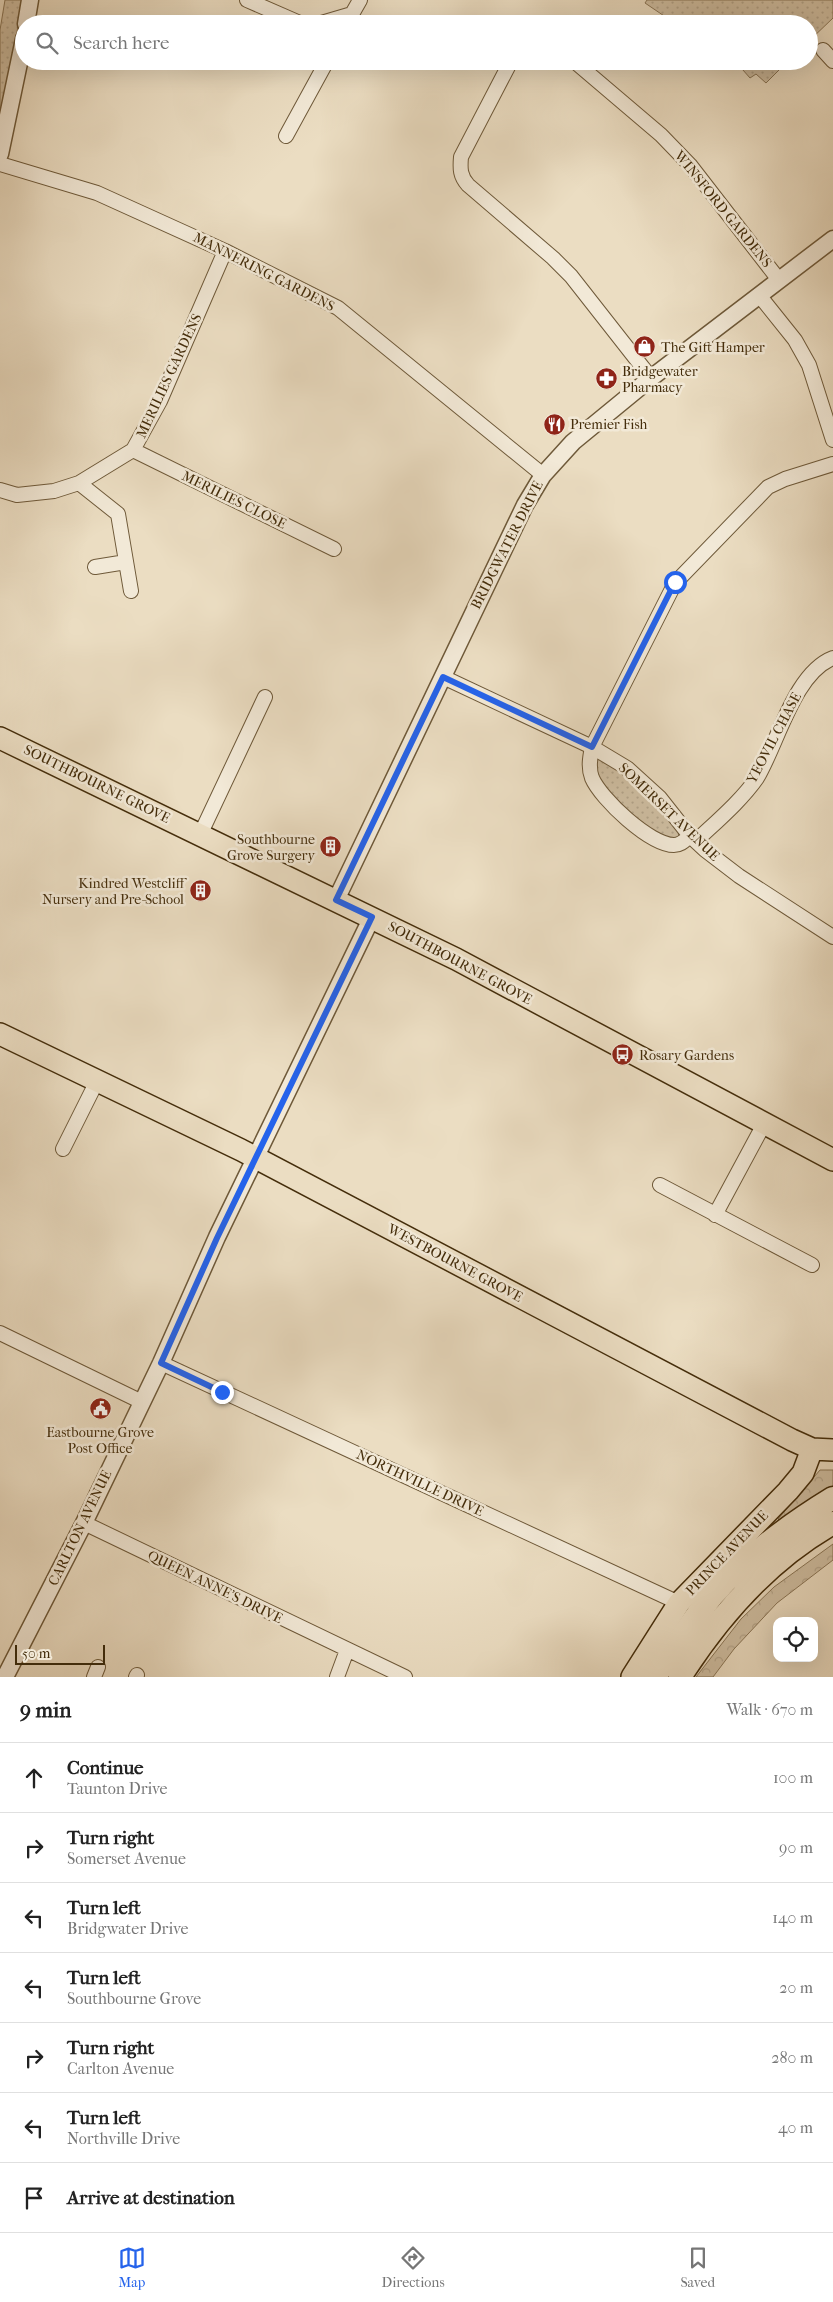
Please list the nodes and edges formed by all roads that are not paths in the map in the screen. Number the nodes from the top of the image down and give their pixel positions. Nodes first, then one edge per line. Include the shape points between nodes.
1 (30, 0) edge
2 (247, 0) edge
3 (360, 0) edge
4 (28, 15) edge
5 (281, 15) edge
6 (352, 15) edge
7 (823, 50) dead end
8 (833, 61) edge
9 (18, 70) edge
10 (317, 70) edge
11 (322, 70) edge
12 (506, 70) edge
13 (585, 70) edge
14 (318, 77) junction
15 (286, 136) dead end
16 (0, 154) edge
17 (0, 164) edge
18 (833, 239) edge
19 (225, 251) junction
20 (779, 280) junction
21 (759, 295) junction
22 (651, 378) junction
23 (833, 440) edge
24 (133, 450) junction
25 (833, 464) edge
26 (543, 475) junction
27 (79, 483) junction
28 (0, 490) edge
29 (334, 549) dead end
30 (126, 562) junction
31 (95, 567) dead end
32 (131, 590) dead end
33 (833, 658) edge
34 (443, 677) junction
35 (265, 697) dead end
36 (0, 738) edge
37 (592, 747) junction
38 (200, 835) junction
39 (693, 838) junction
40 (336, 900) junction
41 (372, 917) junction
42 (833, 937) edge
43 (0, 1034) edge
44 (97, 1081) junction
45 (764, 1124) junction
46 (63, 1149) dead end
47 (255, 1158) junction
48 (833, 1160) edge
49 (660, 1185) dead end
50 (715, 1214) junction
51 (812, 1265) dead end
52 (0, 1333) edge
53 (161, 1363) junction
54 (142, 1402) junction
55 (812, 1449) junction
56 (833, 1450) edge
57 (833, 1498) edge
58 (84, 1523) junction
59 (833, 1523) edge
60 (679, 1602) junction
61 (347, 1650) junction
62 (5, 1677) edge
63 (336, 1677) edge
64 (405, 1677) edge
65 (632, 1677) edge
66 (655, 1677) edge
67 (680, 1677) edge

1 - 4 street
2 - 5 street
3 - 6 street
7 - 8 street
9 - 16 street
10 - 14 street
11 - 14 street
12 - 22 street via 461,157 462,178 565,270
13 - 20 street, WINSFORD GARDENS via 661,135 690,165
14 - 15 street
17 - 19 street, MANNERING GARDENS via 97,193
18 - 20 street, BRIDGWATER DRIVE
19 - 24 street, MERILIES GARDENS via 160,401
19 - 26 street, MANNERING GARDENS via 338,308
20 - 21 street, BRIDGWATER DRIVE
21 - 22 street, BRIDGWATER DRIVE
21 - 23 street via 795,340 809,365
22 - 26 street, BRIDGWATER DRIVE via 573,442
24 - 27 street, MERILIES GARDENS
24 - 29 street, MERILIES CLOSE
25 - 37 street via 768,487 675,582
26 - 34 street, BRIDGWATER DRIVE via 525,505
27 - 28 street, MERILIES GARDENS via 54,492 17,495
27 - 30 street via 118,514
30 - 31 street
30 - 32 street
33 - 39 street, YEOVIL CHASE via 817,667 803,682 756,779
34 - 37 street, SOMERSET AVENUE
34 - 40 street, BRIDGWATER DRIVE
35 - 38 street
36 - 38 main road, SOUTHBOURNE GROVE
37 - 39 street, SOMERSET AVENUE via 627,768 660,798
37 - 39 street via 589,763 592,777 610,802 634,825 675,846
38 - 40 main road, SOUTHBOURNE GROVE
39 - 42 street, SOMERSET AVENUE via 739,876
40 - 41 main road, SOUTHBOURNE GROVE
41 - 45 main road, SOUTHBOURNE GROVE
41 - 47 street, CARLTON AVENUE
43 - 44 main road, WESTBOURNE GROVE
44 - 46 street
44 - 47 main road, WESTBOURNE GROVE
45 - 48 main road, SOUTHBOURNE GROVE
45 - 50 street
47 - 53 street, CARLTON AVENUE
47 - 55 main road, WESTBOURNE GROVE
49 - 50 street
50 - 51 street
52 - 54 street
53 - 54 street, CARLTON AVENUE
53 - 60 street, NORTHVILLE DRIVE
54 - 58 street, CARLTON AVENUE
55 - 56 main road
55 - 60 main road, PRINCE AVENUE via 803,1473 788,1491
57 - 66 highway, PRINCE AVENUE via 796,1520 742,1564 701,1609
58 - 61 street, QUEEN ANNE'S DRIVE
58 - 62 street, CARLTON AVENUE
59 - 67 highway via 806,1540 752,1584 700,1646
60 - 65 main road, PRINCE AVENUE
61 - 63 street
61 - 64 street, QUEEN ANNE'S DRIVE

